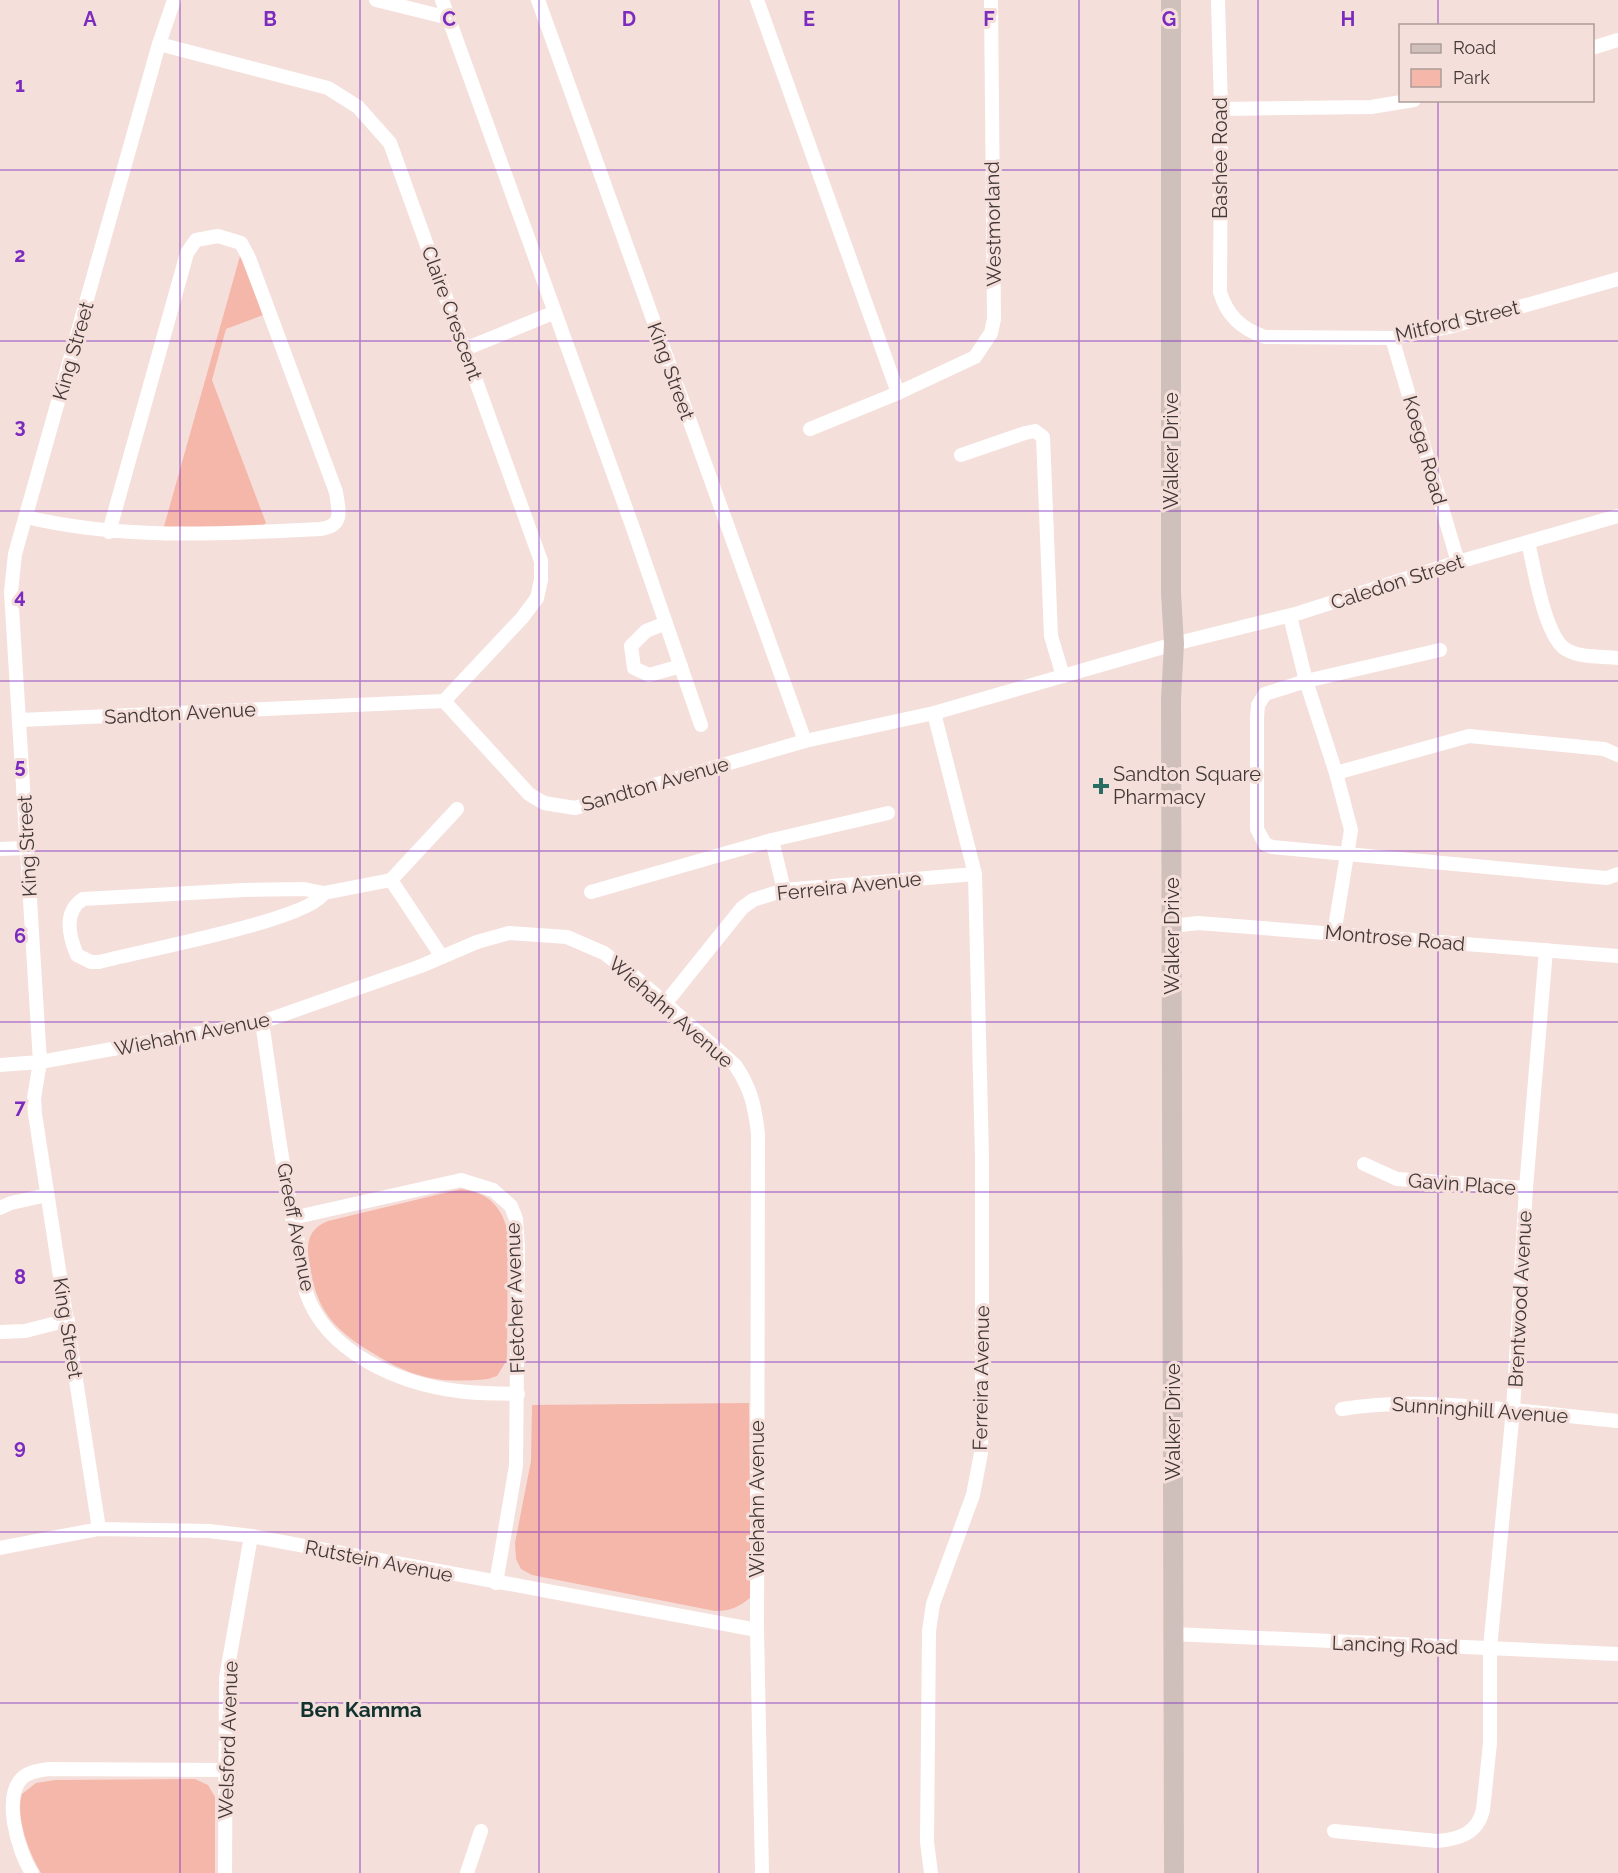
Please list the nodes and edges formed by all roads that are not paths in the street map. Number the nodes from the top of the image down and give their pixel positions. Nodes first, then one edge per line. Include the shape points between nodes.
1 (174, 0) edge
2 (376, 0) edge
3 (442, 0) edge
4 (538, 0) edge
5 (757, 0) edge
6 (991, 0) edge
7 (1171, 0) edge
8 (1218, 0) edge
9 (448, 18) junction
10 (1618, 40) edge
11 (159, 44) junction
12 (1594, 48) edge
13 (1402, 102) edge
14 (1221, 109) junction
15 (1618, 279) edge
16 (553, 313) junction
17 (1229, 313) joint
18 (1392, 338) junction
19 (465, 349) junction
20 (898, 393) junction
21 (810, 429) dead end
22 (961, 455) dead end
23 (1618, 516) edge
24 (26, 517) junction
25 (109, 532) junction
26 (1528, 542) junction
27 (1458, 562) junction
28 (1290, 615) junction
29 (666, 623) junction
30 (1174, 644) junction
31 (1440, 650) dead end
32 (1618, 658) edge
33 (681, 666) junction
34 (1063, 676) junction
35 (1306, 681) junction
36 (444, 701) junction
37 (934, 713) junction
38 (20, 720) junction
39 (701, 725) dead end
40 (805, 741) junction
41 (1618, 754) edge
42 (1336, 773) junction
43 (457, 809) dead end
44 (888, 813) dead end
45 (772, 840) junction
46 (27, 848) junction
47 (0, 849) edge
48 (1346, 854) junction
49 (975, 874) junction
50 (1618, 874) edge
51 (391, 880) junction
52 (784, 890) junction
53 (591, 892) dead end
54 (324, 893) junction
55 (1172, 926) junction
56 (1334, 934) junction
57 (1546, 950) junction
58 (1618, 956) edge
59 (442, 957) junction
60 (664, 1005) junction
61 (262, 1022) junction
62 (40, 1062) junction
63 (0, 1065) edge
64 (1364, 1164) dead end
65 (1526, 1188) junction
66 (47, 1195) junction
67 (0, 1208) edge
68 (292, 1218) junction
69 (68, 1320) junction
70 (0, 1332) edge
71 (518, 1394) junction
72 (1342, 1409) dead end
73 (1513, 1410) junction
74 (1618, 1421) edge
75 (99, 1529) junction
76 (251, 1536) junction
77 (0, 1548) edge
78 (496, 1583) junction
79 (757, 1630) junction
80 (1173, 1634) junction
81 (1490, 1648) junction
82 (1618, 1654) edge
83 (225, 1770) junction
84 (481, 1831) dead end
85 (1334, 1831) dead end
86 (33, 1873) edge
87 (225, 1873) edge
88 (467, 1873) edge
89 (762, 1873) edge
90 (931, 1873) edge
91 (1174, 1873) edge

1 - 11 street, King Street
2 - 9 street
3 - 9 street
4 - 40 street, King Street
5 - 20 street
6 - 20 street, Westmorland via 992,333 975,357
7 - 30 street, Walker Drive
8 - 14 street, Bashee Road
9 - 16 street
10 - 12 street
11 - 19 street, Claire Crescent via 328,87 358,107 390,143
11 - 24 street, King Street
13 - 14 street via 1371,107
14 - 17 street, Bashee Road via 1220,292
15 - 18 street, Mitford Street via 1449,327
16 - 19 street
16 - 29 street
17 - 18 street, Mitford Street via 1245,329 1265,337
18 - 27 street, Koega Road
19 - 36 street, Claire Crescent via 536,543 541,579 537,598 522,618
20 - 21 street, Westmorland
22 - 34 street via 1025,433 1035,431 1043,437 1051,636
23 - 26 street, Caledon Street
24 - 25 street
24 - 38 street, King Street via 15,554 11,592
25 - 25 street via 218,534 320,530 334,526 340,517 336,492 241,243 205,236 196,240 187,253
26 - 27 street, Caledon Street
26 - 32 street via 1557,642 1576,654
27 - 28 street, Caledon Street
28 - 30 street, Caledon Street
28 - 35 street
29 - 33 street
29 - 33 street via 646,631 631,645 634,668 649,675
30 - 34 street, Sandton Avenue
30 - 55 street, Walker Drive
31 - 35 street
33 - 39 street
34 - 37 street, Sandton Avenue
35 - 42 street
35 - 48 street via 1265,694 1258,705 1258,834 1272,847
36 - 38 street, Sandton Avenue
36 - 40 street, Sandton Avenue via 529,794 561,807 594,804
37 - 40 street, Sandton Avenue
37 - 49 street, Ferreira Avenue
38 - 46 street, King Street
41 - 42 street via 1604,749 1469,736
42 - 48 street via 1351,830
43 - 51 street
44 - 45 street
45 - 52 street
45 - 53 street
46 - 47 street
46 - 62 street, King Street
48 - 50 street via 1607,878
48 - 56 street
49 - 52 street, Ferreira Avenue
49 - 90 street, Ferreira Avenue via 982,1157 981,1453 973,1495 933,1604 928,1631 927,1842
51 - 54 street
51 - 59 street
52 - 60 street, Ferreira Avenue via 753,900 742,908
54 - 54 street via 304,889 244,890 83,899 72,912 70,939 77,955 99,962 285,915 317,903
55 - 56 street, Montrose Road via 1198,923
55 - 80 street, Walker Drive
56 - 57 street, Montrose Road
57 - 58 street, Montrose Road
57 - 65 street, Brentwood Avenue
59 - 60 street, Wiehahn Avenue via 509,933 567,937 604,953
59 - 61 street, Wiehahn Avenue
60 - 79 street, Wiehahn Avenue via 735,1065 755,1103
61 - 62 street, Wiehahn Avenue
61 - 68 street, Greeff Avenue
62 - 63 street, Wiehahn Avenue
62 - 66 street, King Street via 33,1098
64 - 65 street, Gavin Place via 1397,1179
65 - 73 street, Brentwood Avenue
66 - 67 street
66 - 69 street, King Street
68 - 71 street, Greeff Avenue via 306,1291 319,1319 336,1339 358,1355 409,1380 459,1391
68 - 71 street, Fletcher Avenue via 461,1180 501,1196 516,1219
69 - 70 street via 25,1331
69 - 75 street, King Street
71 - 78 street, Fletcher Avenue via 516,1466
72 - 73 street, Sunninghill Avenue via 1381,1403
73 - 74 street, Sunninghill Avenue
73 - 81 street, Brentwood Avenue
75 - 76 street, Rutstein Avenue via 209,1531
75 - 77 street, Rutstein Avenue
76 - 78 street, Rutstein Avenue
76 - 83 street, Welsford Avenue via 226,1678
78 - 79 street, Rutstein Avenue
79 - 89 street, Wiehahn Avenue
80 - 81 street, Lancing Road
80 - 91 street, Walker Drive
81 - 82 street, Lancing Road
81 - 85 street, Brentwood Avenue via 1488,1773 1483,1810 1476,1826 1465,1836 1437,1841
83 - 86 street via 49,1769 24,1776 12,1795 13,1829 22,1858
83 - 87 street, Welsford Avenue
84 - 88 street

